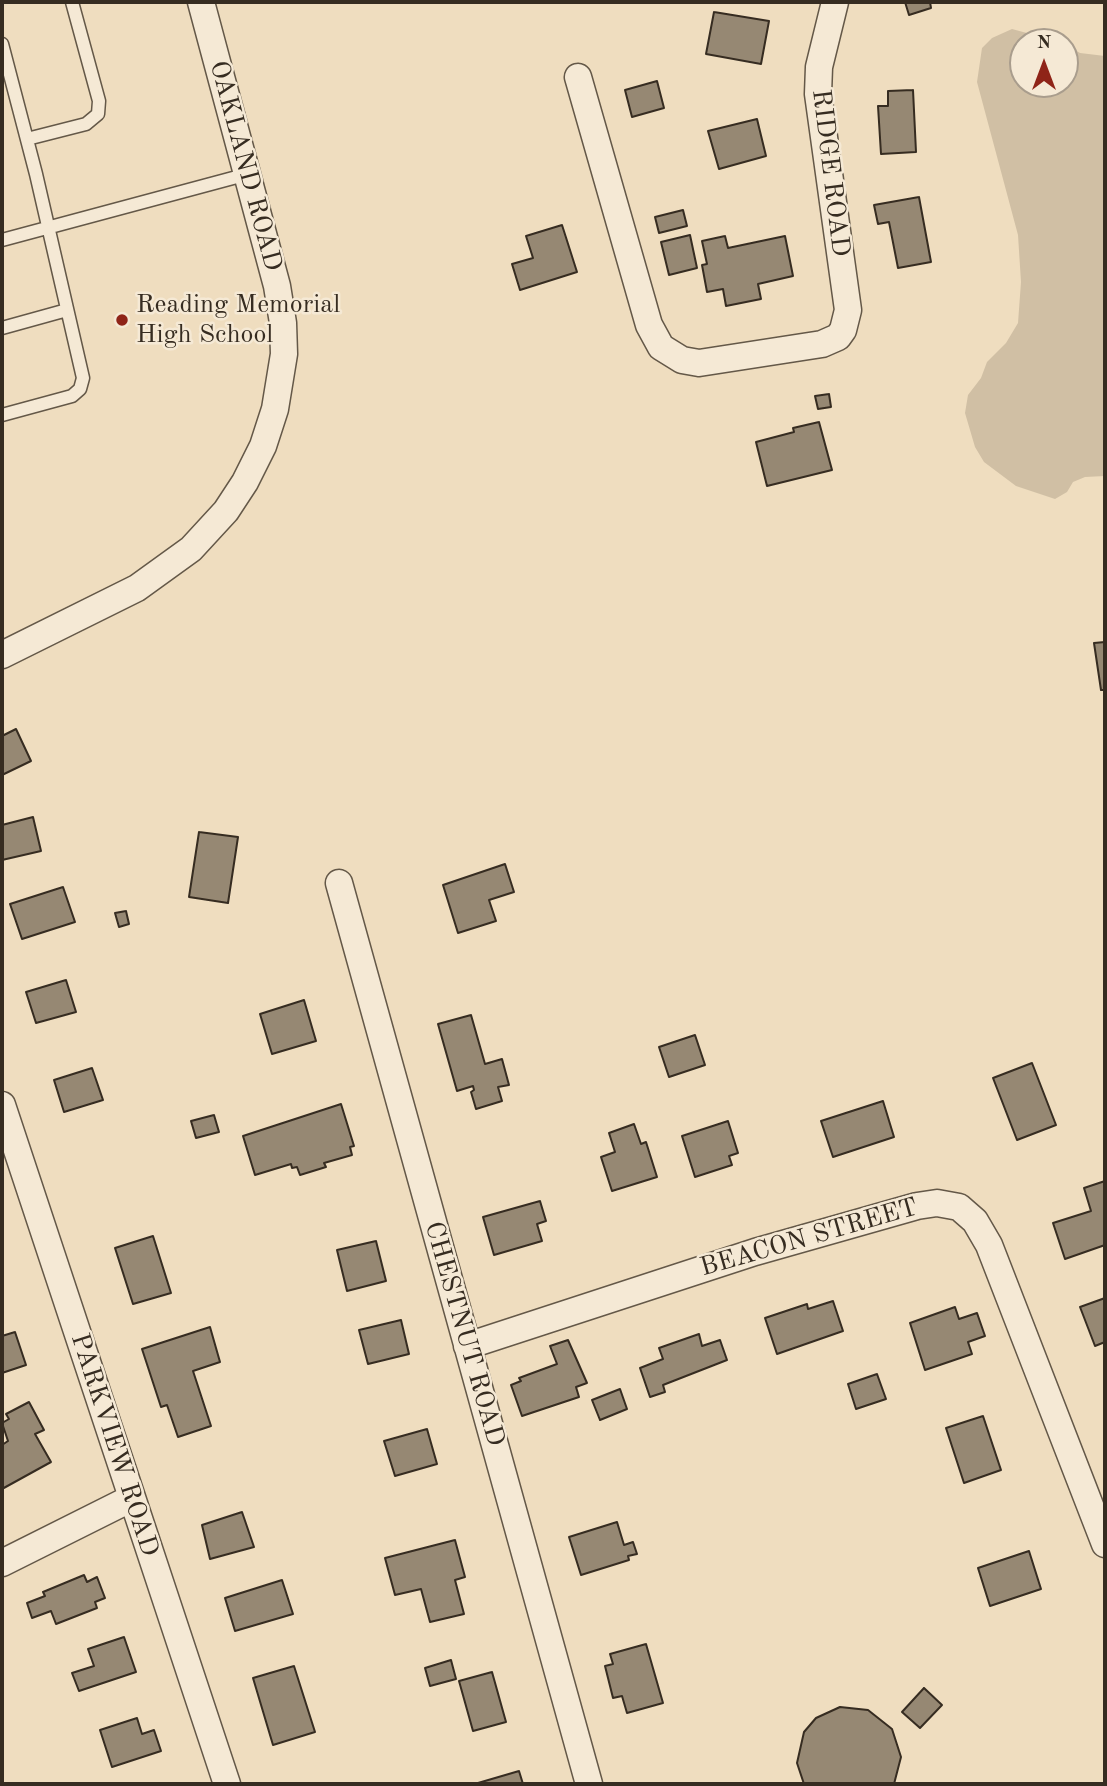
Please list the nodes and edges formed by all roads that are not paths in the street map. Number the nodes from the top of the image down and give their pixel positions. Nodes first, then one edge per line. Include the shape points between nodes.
1 (72, 2) edge
2 (201, 2) edge
3 (835, 2) edge
4 (2, 44) edge
5 (578, 77) dead end
6 (27, 139) junction
7 (248, 174) junction
8 (46, 228) junction
9 (2, 240) edge
10 (67, 310) junction
11 (2, 328) edge
12 (2, 415) edge
13 (2, 655) edge
14 (339, 883) dead end
15 (2, 1105) edge
16 (467, 1346) junction
17 (132, 1498) junction
18 (1105, 1544) edge
19 (2, 1563) edge
20 (227, 1784) edge
21 (589, 1784) edge

1 - 6 lane via 99,101 98,114 86,124
2 - 7 street, OAKLAND ROAD
3 - 5 street, RIDGE ROAD via 818,80 819,115 848,310 843,330 833,340 707,362 690,362 661,347 649,326
4 - 6 lane
6 - 8 lane
7 - 8 lane
7 - 13 street, OAKLAND ROAD via 277,286 284,354 275,410 245,482 210,530 159,574
8 - 9 lane
8 - 10 lane
10 - 11 lane
10 - 12 lane via 83,378 80,388 72,396
14 - 16 street, CHESTNUT ROAD
15 - 17 street, PARKVIEW ROAD
16 - 18 street, BEACON STREET via 755,1252 917,1206 959,1207 975,1221 989,1245
16 - 21 street, CHESTNUT ROAD
17 - 19 street
17 - 20 street, PARKVIEW ROAD

